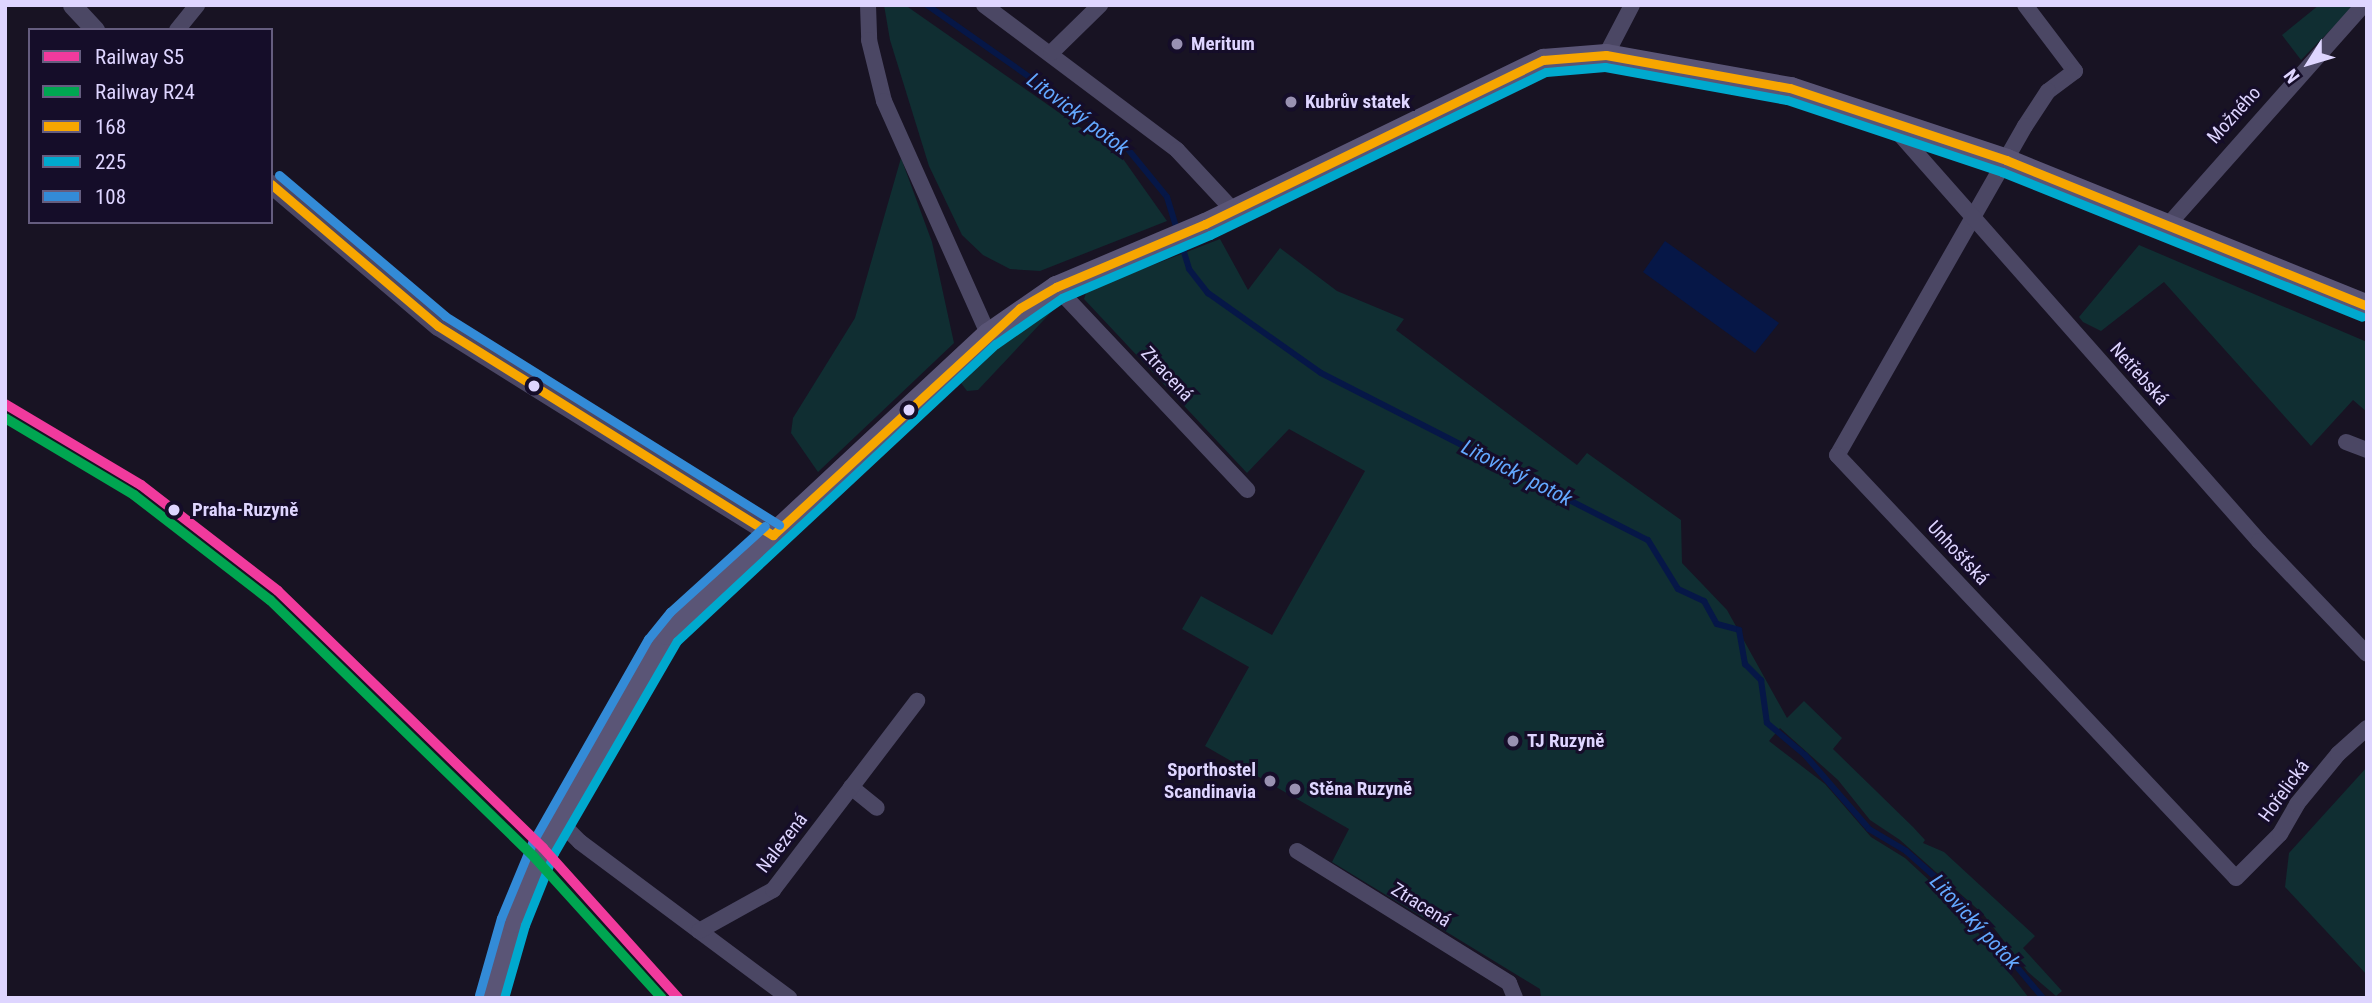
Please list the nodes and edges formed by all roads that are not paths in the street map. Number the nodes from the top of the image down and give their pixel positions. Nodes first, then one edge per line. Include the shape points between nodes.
1 (72, 5) edge
2 (197, 5) edge
3 (868, 5) edge
4 (984, 5) edge
5 (1100, 5) edge
6 (1632, 5) edge
7 (2025, 5) edge
8 (2363, 5) edge
9 (94, 28) edge
10 (179, 28) edge
11 (1051, 53) junction
12 (1606, 55) junction
13 (1885, 118) junction
14 (2006, 160) junction
15 (273, 186) edge
16 (1233, 210) junction
17 (1973, 219) junction
18 (2168, 225) junction
19 (1056, 287) junction
20 (2367, 306) edge
21 (988, 334) junction
22 (2346, 442) dead end
23 (2367, 450) edge
24 (1247, 490) dead end
25 (773, 536) junction
26 (2367, 654) edge
27 (917, 701) dead end
28 (2367, 728) edge
29 (851, 787) junction
30 (877, 808) dead end
31 (558, 820) junction
32 (1297, 851) dead end
33 (2236, 878) joint
34 (698, 931) junction
35 (491, 998) edge
36 (789, 998) edge
37 (1515, 998) edge

1 - 9 street
2 - 10 street
3 - 21 street via 869,40 884,101
4 - 11 street
5 - 11 street
6 - 12 street
7 - 14 street via 2075,71 2048,91
8 - 18 street, Možného
11 - 16 street via 1177,150
12 - 13 main road via 1790,88
12 - 16 main road via 1543,60
13 - 14 main road
13 - 17 street, Netřebská
14 - 17 street
14 - 18 main road
15 - 25 street via 438,326
16 - 19 main road
17 - 26 street, Netřebská via 2331,621
17 - 33 street, Unhošťská via 1837,456
18 - 20 main road
19 - 21 main road
19 - 24 street, Ztracená
21 - 25 main road
22 - 23 street
25 - 31 main road via 667,633
27 - 29 street, Nalezená
28 - 33 street, Hořelická via 2338,754 2297,803 2280,834
29 - 30 street
29 - 34 street, Nalezená via 774,890
31 - 34 street via 580,842
31 - 35 main road via 513,921
32 - 37 street, Ztracená via 1509,983
34 - 36 street

